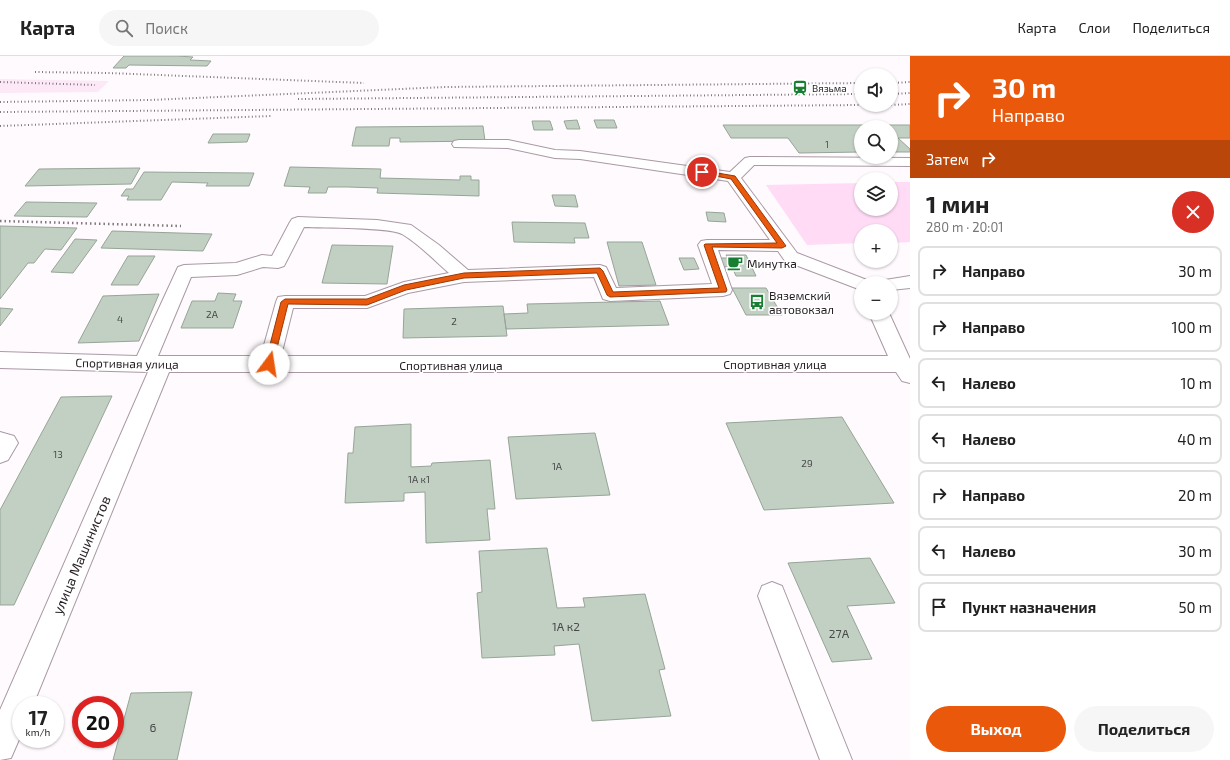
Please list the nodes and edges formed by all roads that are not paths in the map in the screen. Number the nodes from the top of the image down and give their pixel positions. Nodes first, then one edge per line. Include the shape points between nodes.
1 (460, 144) dead end
2 (910, 162) edge
3 (733, 177) junction
4 (782, 246) junction
5 (464, 276) junction
6 (854, 281) edge
7 (910, 282) edge
8 (898, 283) edge
9 (882, 320) edge
10 (0, 360) edge
11 (153, 364) junction
12 (269, 364) junction
13 (906, 370) edge
14 (0, 442) edge
15 (0, 453) edge
16 (772, 596) dead end
17 (0, 746) edge
18 (836, 760) edge

1 - 3 street via 508,144 556,154 580,155
2 - 3 street via 750,161
3 - 4 street
4 - 5 street via 707,245 723,290 610,295 600,271
4 - 6 street via 791,257
5 - 11 street, улица Машинистов via 405,229 377,224 298,222 278,262 262,261 237,269 184,272
5 - 12 street via 404,288 367,302 285,302
7 - 8 street
9 - 13 street
10 - 11 street, Спортивная улица
11 - 12 street, Спортивная улица
11 - 17 street, улица Машинистов
12 - 13 street, Спортивная улица
14 - 15 street via 6,443
16 - 18 street

